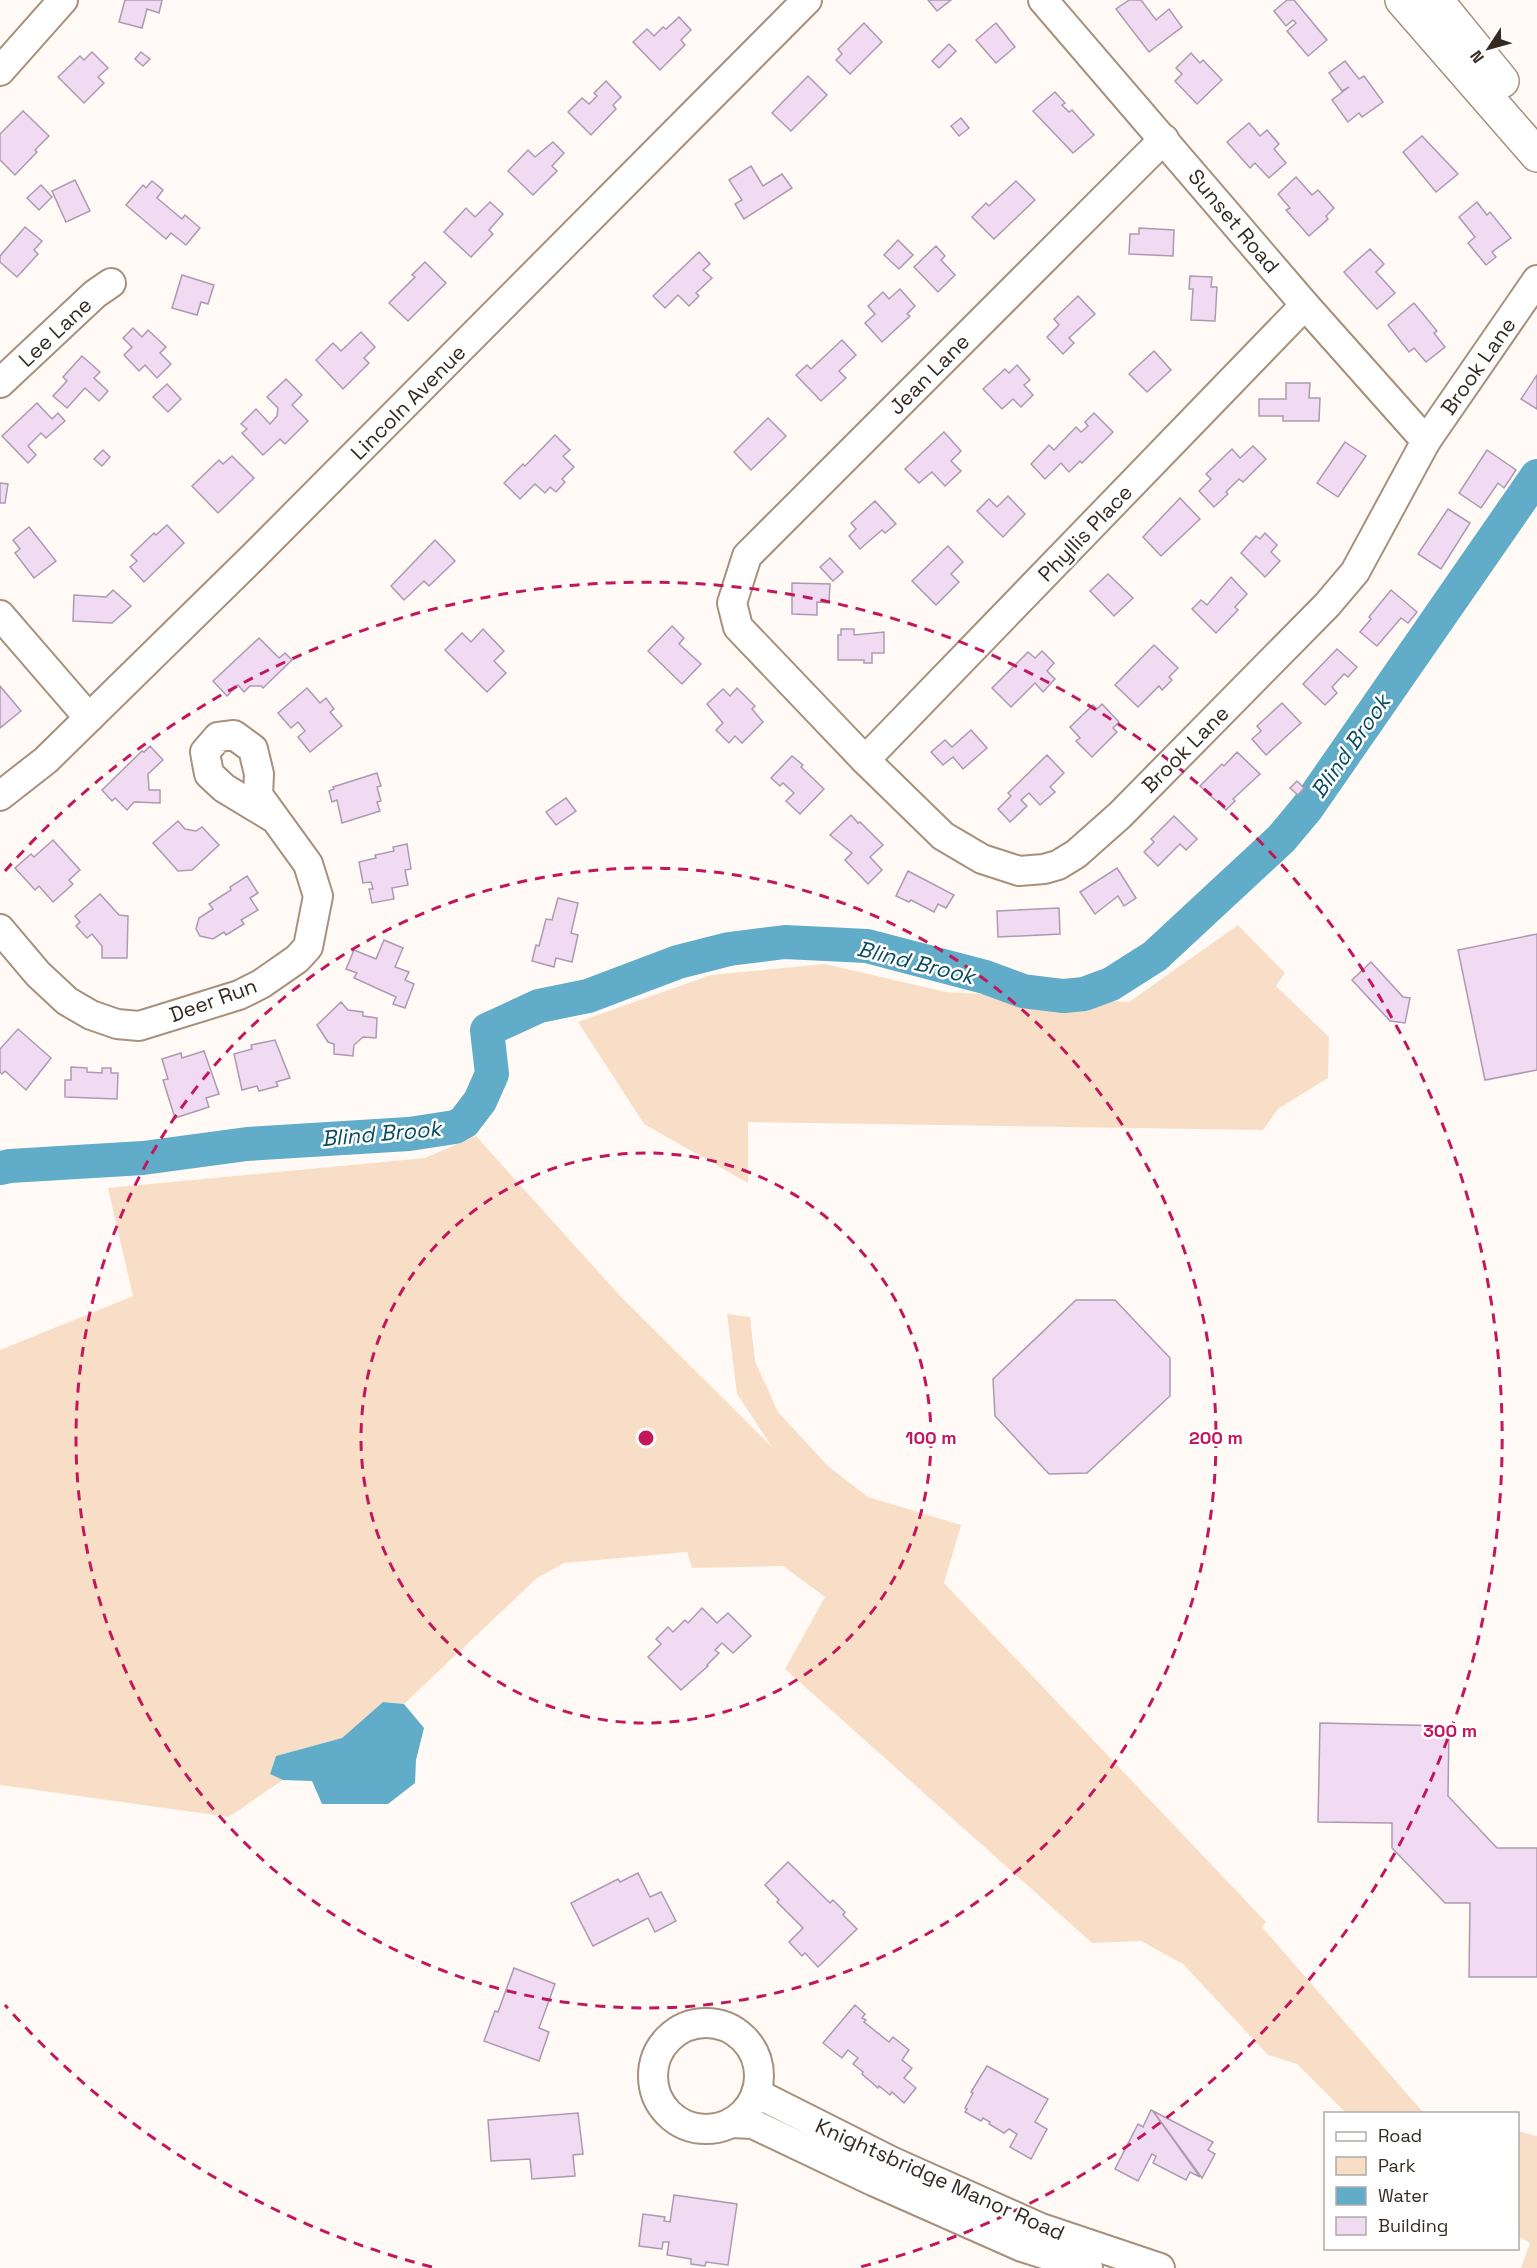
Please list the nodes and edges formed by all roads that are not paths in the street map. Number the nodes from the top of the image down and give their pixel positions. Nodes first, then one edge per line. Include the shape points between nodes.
1 (63, 0) edge
2 (807, 0) edge
3 (1043, 0) edge
4 (1402, 0) edge
5 (1436, 0) edge
6 (0, 71) edge
7 (1537, 125) edge
8 (1164, 140) junction
9 (1537, 155) edge
10 (1537, 280) edge
11 (111, 283) dead end
12 (1305, 305) junction
13 (0, 383) edge
14 (1426, 441) junction
15 (0, 615) edge
16 (738, 627) joint
17 (89, 718) junction
18 (865, 760) junction
19 (0, 796) edge
20 (272, 817) dead end
21 (0, 929) edge
22 (756, 2093) junction
23 (731, 2123) junction
24 (1088, 2268) edge
25 (1160, 2268) edge

1 - 6 street
2 - 17 street, Lincoln Avenue
3 - 8 street, Sunset Road
4 - 9 main road
5 - 7 main road
8 - 12 street, Sunset Road
8 - 16 street, Jean Lane via 747,556 732,603
10 - 14 street, Brook Lane
11 - 13 street, Lee Lane
12 - 14 street, Sunset Road
12 - 18 street, Phyllis Place
14 - 18 street, Brook Lane via 1355,572 1334,597 1120,815 1058,865 1019,871 982,859 943,836
15 - 17 street
16 - 18 street, Brook Lane
17 - 19 street, Lincoln Avenue
20 - 21 street, Deer Run via 308,864 318,896 308,947 279,972 239,995 139,1026 117,1024 67,1001
22 - 23 street via 746,2112
22 - 23 street, Knightsbridge Manor Road via 759,2075 755,2057 745,2040 730,2029 712,2023 693,2024 676,2032 663,2045 654,2061 653,2085 659,2103 671,2117 689,2127 707,2130
22 - 25 street, Knightsbridge Manor Road via 891,2161 1041,2228
23 - 24 street, Knightsbridge Manor Road via 753,2124 1022,2247

